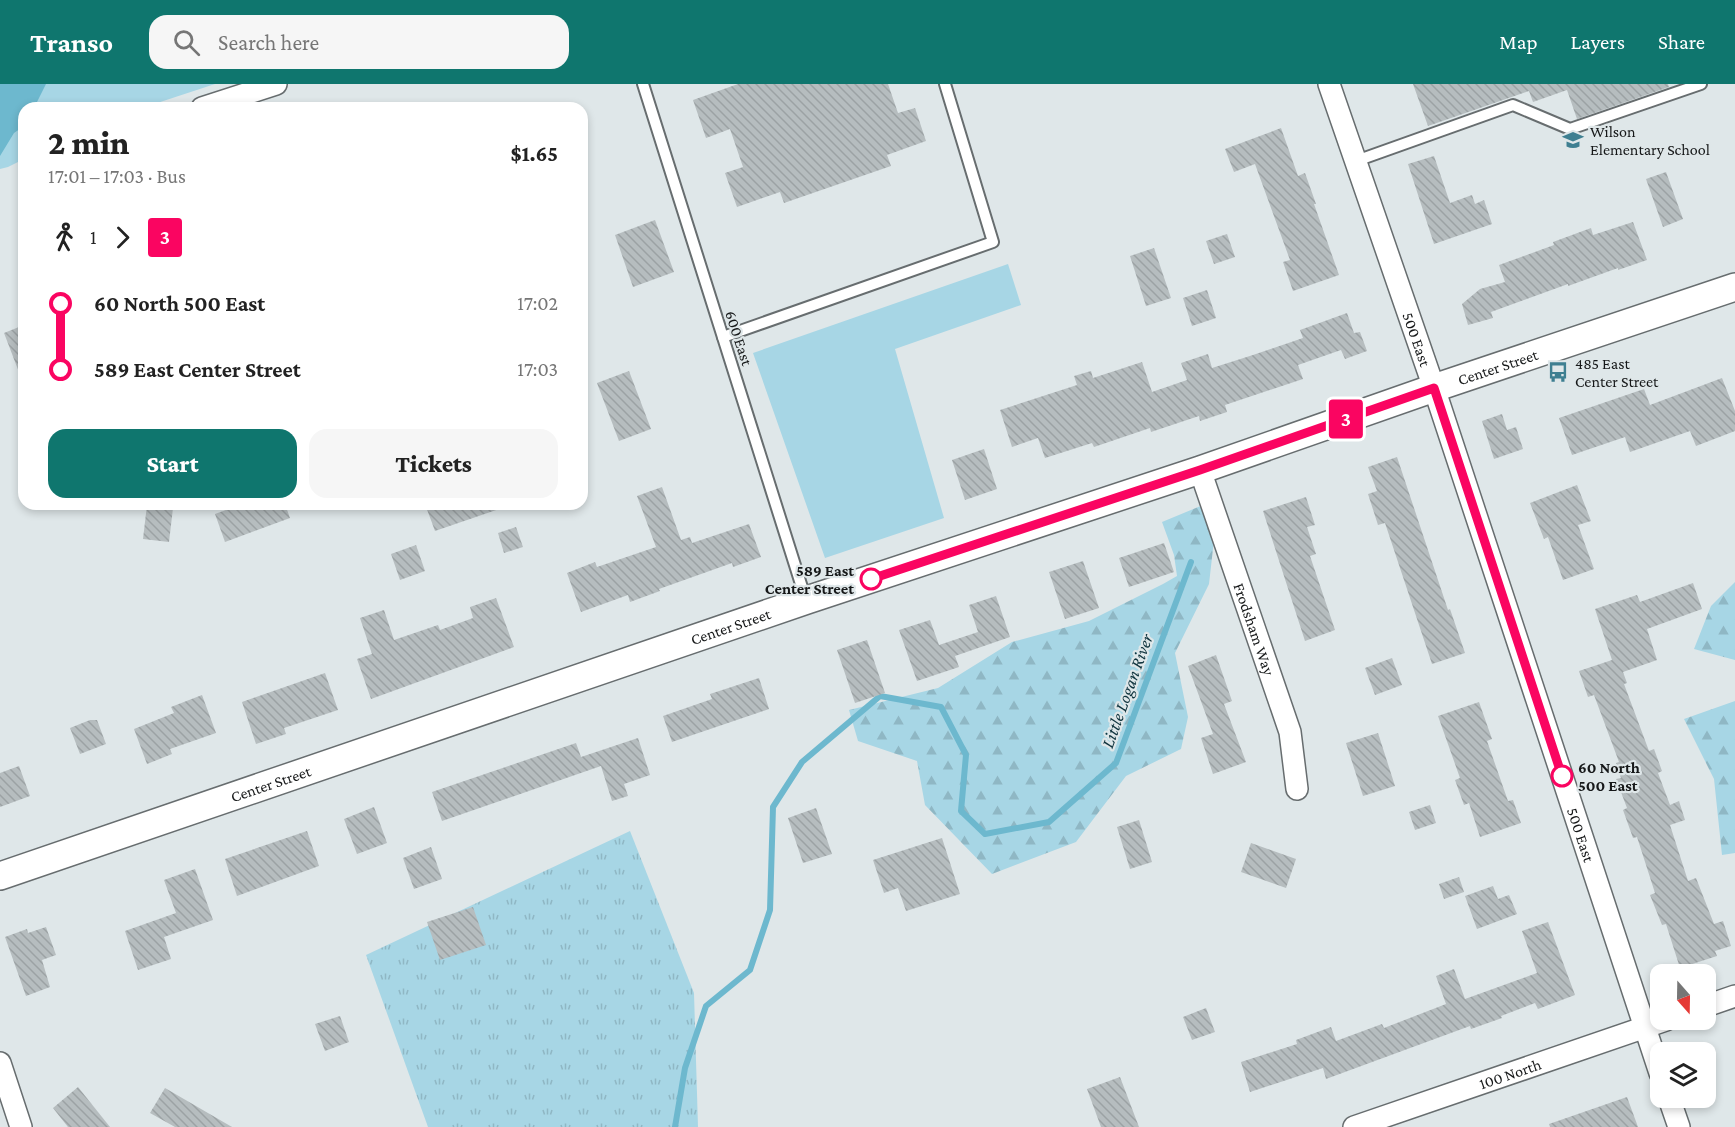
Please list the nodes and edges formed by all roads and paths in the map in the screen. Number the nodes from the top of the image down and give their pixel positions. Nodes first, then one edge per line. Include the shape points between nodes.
1 (276, 84) edge
2 (643, 84) edge
3 (945, 84) edge
4 (1329, 84) edge
5 (1701, 84) edge
6 (220, 102) edge
7 (1356, 161) junction
8 (1735, 287) edge
9 (723, 337) junction
10 (1434, 388) junction
11 (1200, 470) junction
12 (807, 600) junction
13 (1297, 789) dead end
14 (0, 876) edge
15 (1735, 996) edge
16 (1716, 1003) edge
17 (1650, 1025) edge
18 (1645, 1027) junction
19 (1650, 1042) edge
20 (0, 1063) edge
21 (1672, 1108) edge
22 (21, 1127) edge
23 (1353, 1127) edge
24 (1679, 1127) edge

1 - 6 street
2 - 9 lane, 600 East
3 - 9 lane via 993,242
4 - 7 street, 500 East
5 - 7 lane via 1570,129 1513,105
7 - 10 street, 500 East
8 - 10 street, Center Street
9 - 12 lane, 600 East
10 - 11 street, Center Street
10 - 18 street, 500 East
11 - 12 street, Center Street
11 - 13 street, Frodsham Way via 1290,732
12 - 14 street, Center Street
15 - 16 street
17 - 18 street, 100 North
18 - 19 street, 500 East
18 - 23 street, 100 North
20 - 22 street
21 - 24 street

